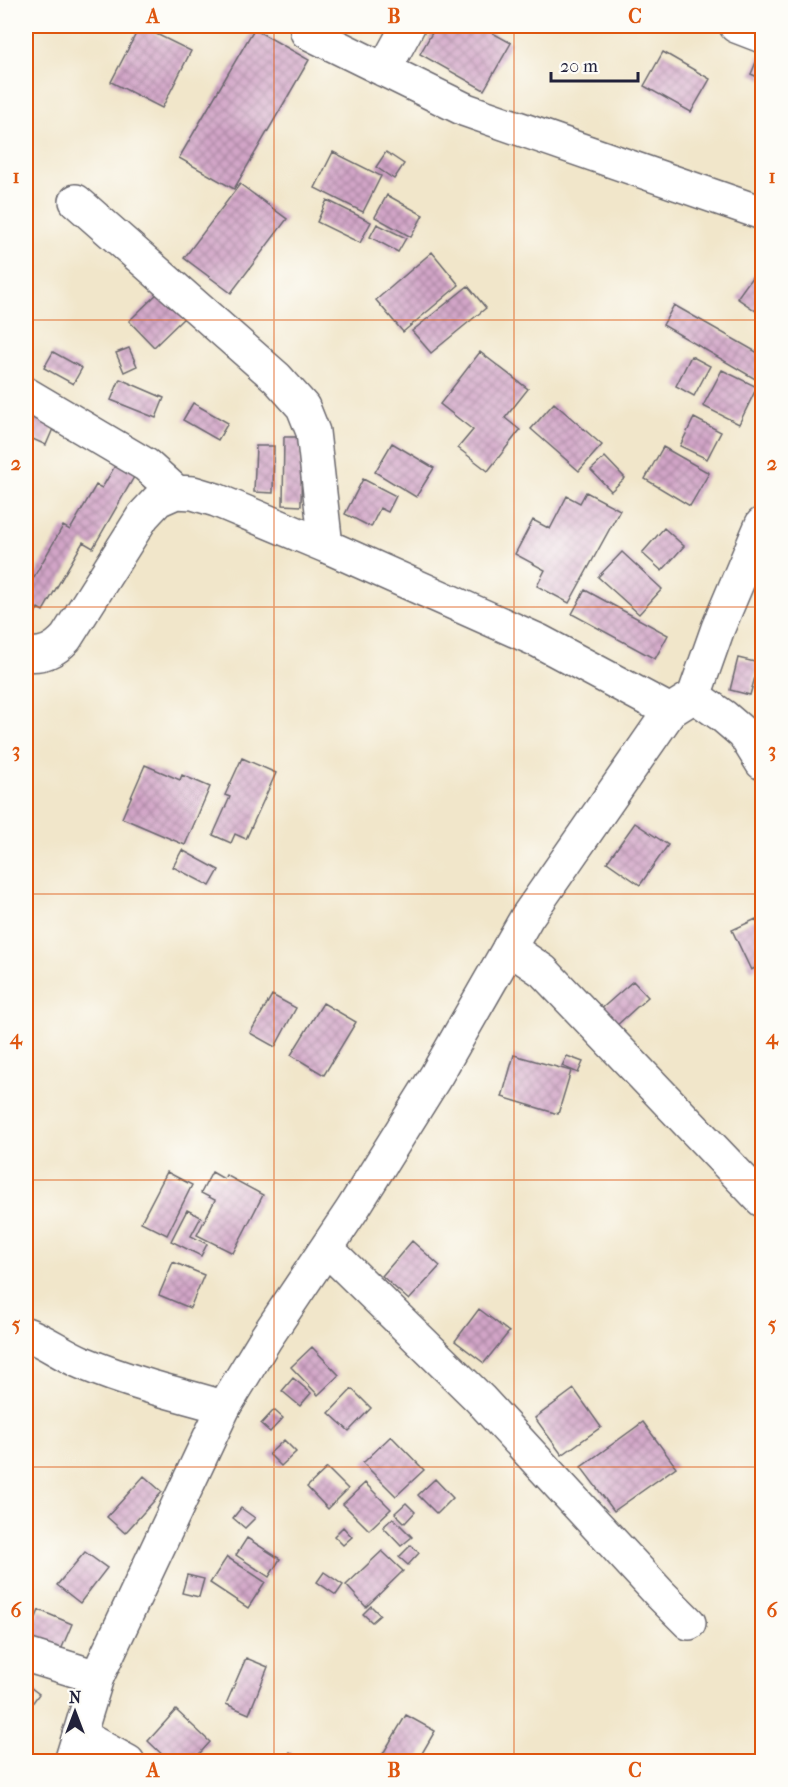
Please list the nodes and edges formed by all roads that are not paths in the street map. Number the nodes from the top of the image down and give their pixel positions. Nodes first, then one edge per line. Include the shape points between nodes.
1 (408, 26) edge
2 (736, 26) edge
3 (307, 32) dead end
4 (762, 36) edge
5 (384, 70) junction
6 (76, 201) dead end
7 (762, 213) edge
8 (26, 394) edge
9 (176, 492) junction
10 (762, 524) edge
11 (326, 546) junction
12 (26, 654) edge
13 (682, 703) junction
14 (762, 763) edge
15 (508, 948) junction
16 (762, 1200) edge
17 (327, 1249) junction
18 (26, 1334) edge
19 (224, 1407) junction
20 (689, 1623) dead end
21 (26, 1655) edge
22 (97, 1677) junction
23 (75, 1748) edge
24 (128, 1761) edge

1 - 5 street
2 - 4 street
3 - 5 street
5 - 7 street via 466,110
6 - 11 street via 271,372 303,407 313,432
8 - 9 street via 146,465
9 - 11 street via 216,500
9 - 12 street via 158,500 143,516 57,648 47,653
10 - 13 street
11 - 13 street
13 - 14 street via 723,716 744,734
13 - 15 street via 526,917
15 - 16 street via 543,971
15 - 17 street via 437,1074
17 - 19 street
17 - 20 street via 480,1399
18 - 19 street via 101,1371
19 - 22 street
21 - 22 street
22 - 23 street
23 - 24 street

